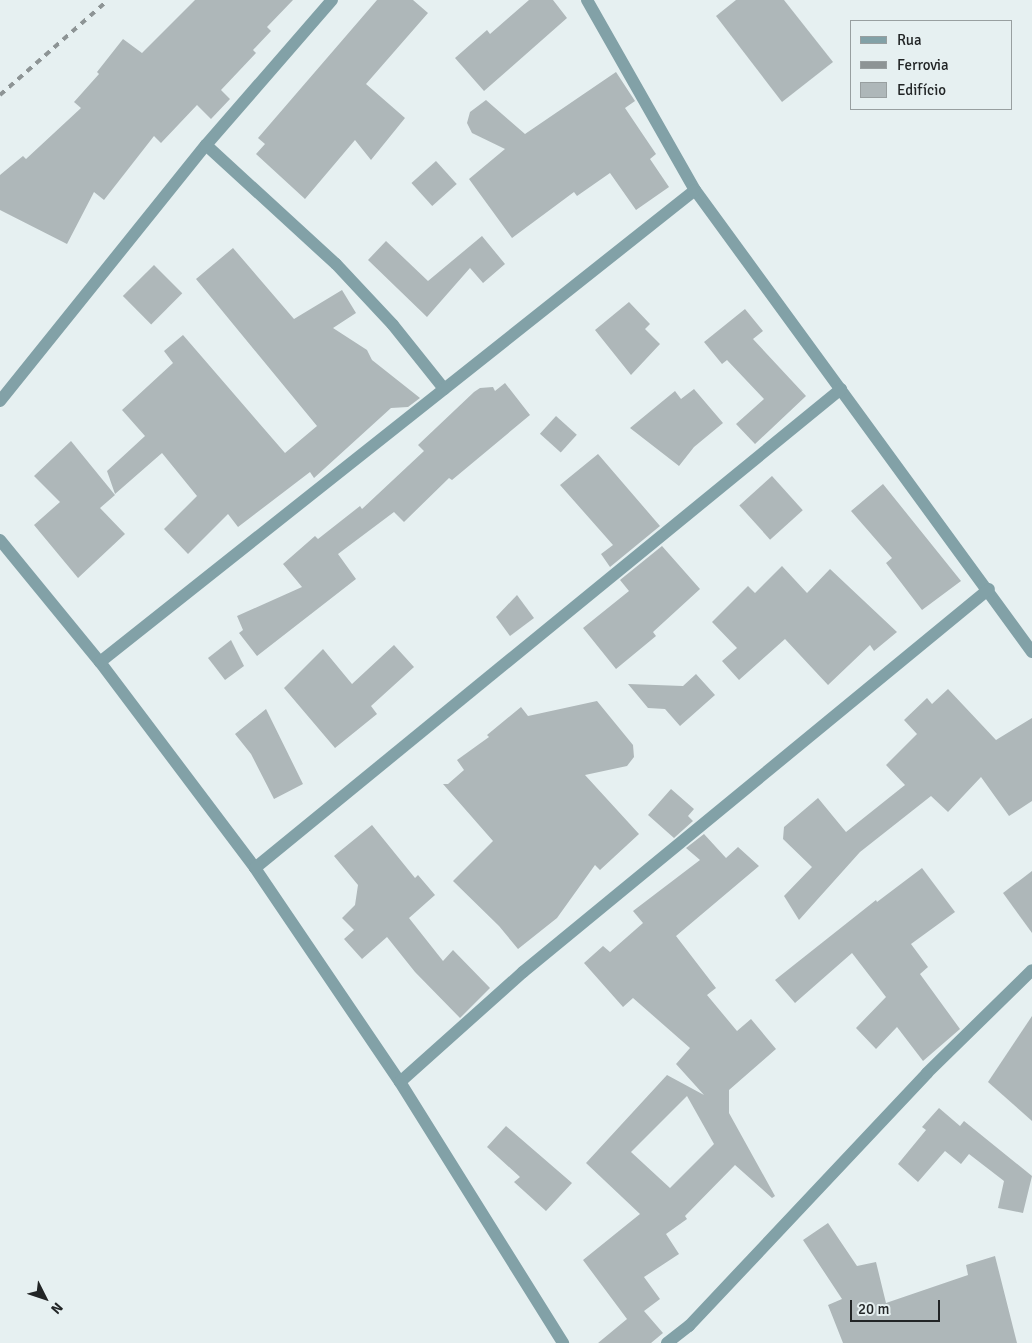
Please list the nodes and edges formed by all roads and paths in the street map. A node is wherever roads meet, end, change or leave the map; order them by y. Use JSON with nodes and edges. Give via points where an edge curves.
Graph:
{"nodes":[{"id":1,"x":332,"y":0,"type":"edge"},
{"id":2,"x":587,"y":0,"type":"edge"},
{"id":3,"x":206,"y":145,"type":"junction"},
{"id":4,"x":696,"y":190,"type":"junction"},
{"id":5,"x":444,"y":389,"type":"junction"},
{"id":6,"x":841,"y":389,"type":"junction"},
{"id":7,"x":0,"y":400,"type":"edge"},
{"id":8,"x":0,"y":540,"type":"edge"},
{"id":9,"x":989,"y":589,"type":"junction"},
{"id":10,"x":1032,"y":652,"type":"edge"},
{"id":11,"x":100,"y":662,"type":"junction"},
{"id":12,"x":255,"y":868,"type":"junction"},
{"id":13,"x":1032,"y":970,"type":"edge"},
{"id":14,"x":400,"y":1082,"type":"junction"},
{"id":15,"x":563,"y":1343,"type":"edge"},
{"id":16,"x":667,"y":1343,"type":"edge"}],
"edges":[{"from":1,"to":3,"type":"street"},
{"from":2,"to":4,"type":"street"},
{"from":3,"to":5,"type":"street","via":[[336,264],[393,325]]},
{"from":3,"to":7,"type":"street"},
{"from":4,"to":5,"type":"street"},
{"from":4,"to":6,"type":"street"},
{"from":5,"to":11,"type":"street"},
{"from":6,"to":9,"type":"street"},
{"from":6,"to":12,"type":"street"},
{"from":8,"to":11,"type":"street"},
{"from":9,"to":10,"type":"street"},
{"from":9,"to":14,"type":"street","via":[[523,972]]},
{"from":11,"to":12,"type":"street"},
{"from":12,"to":14,"type":"street"},
{"from":13,"to":16,"type":"street","via":[[927,1073],[689,1326]]},
{"from":14,"to":15,"type":"street"}]}
